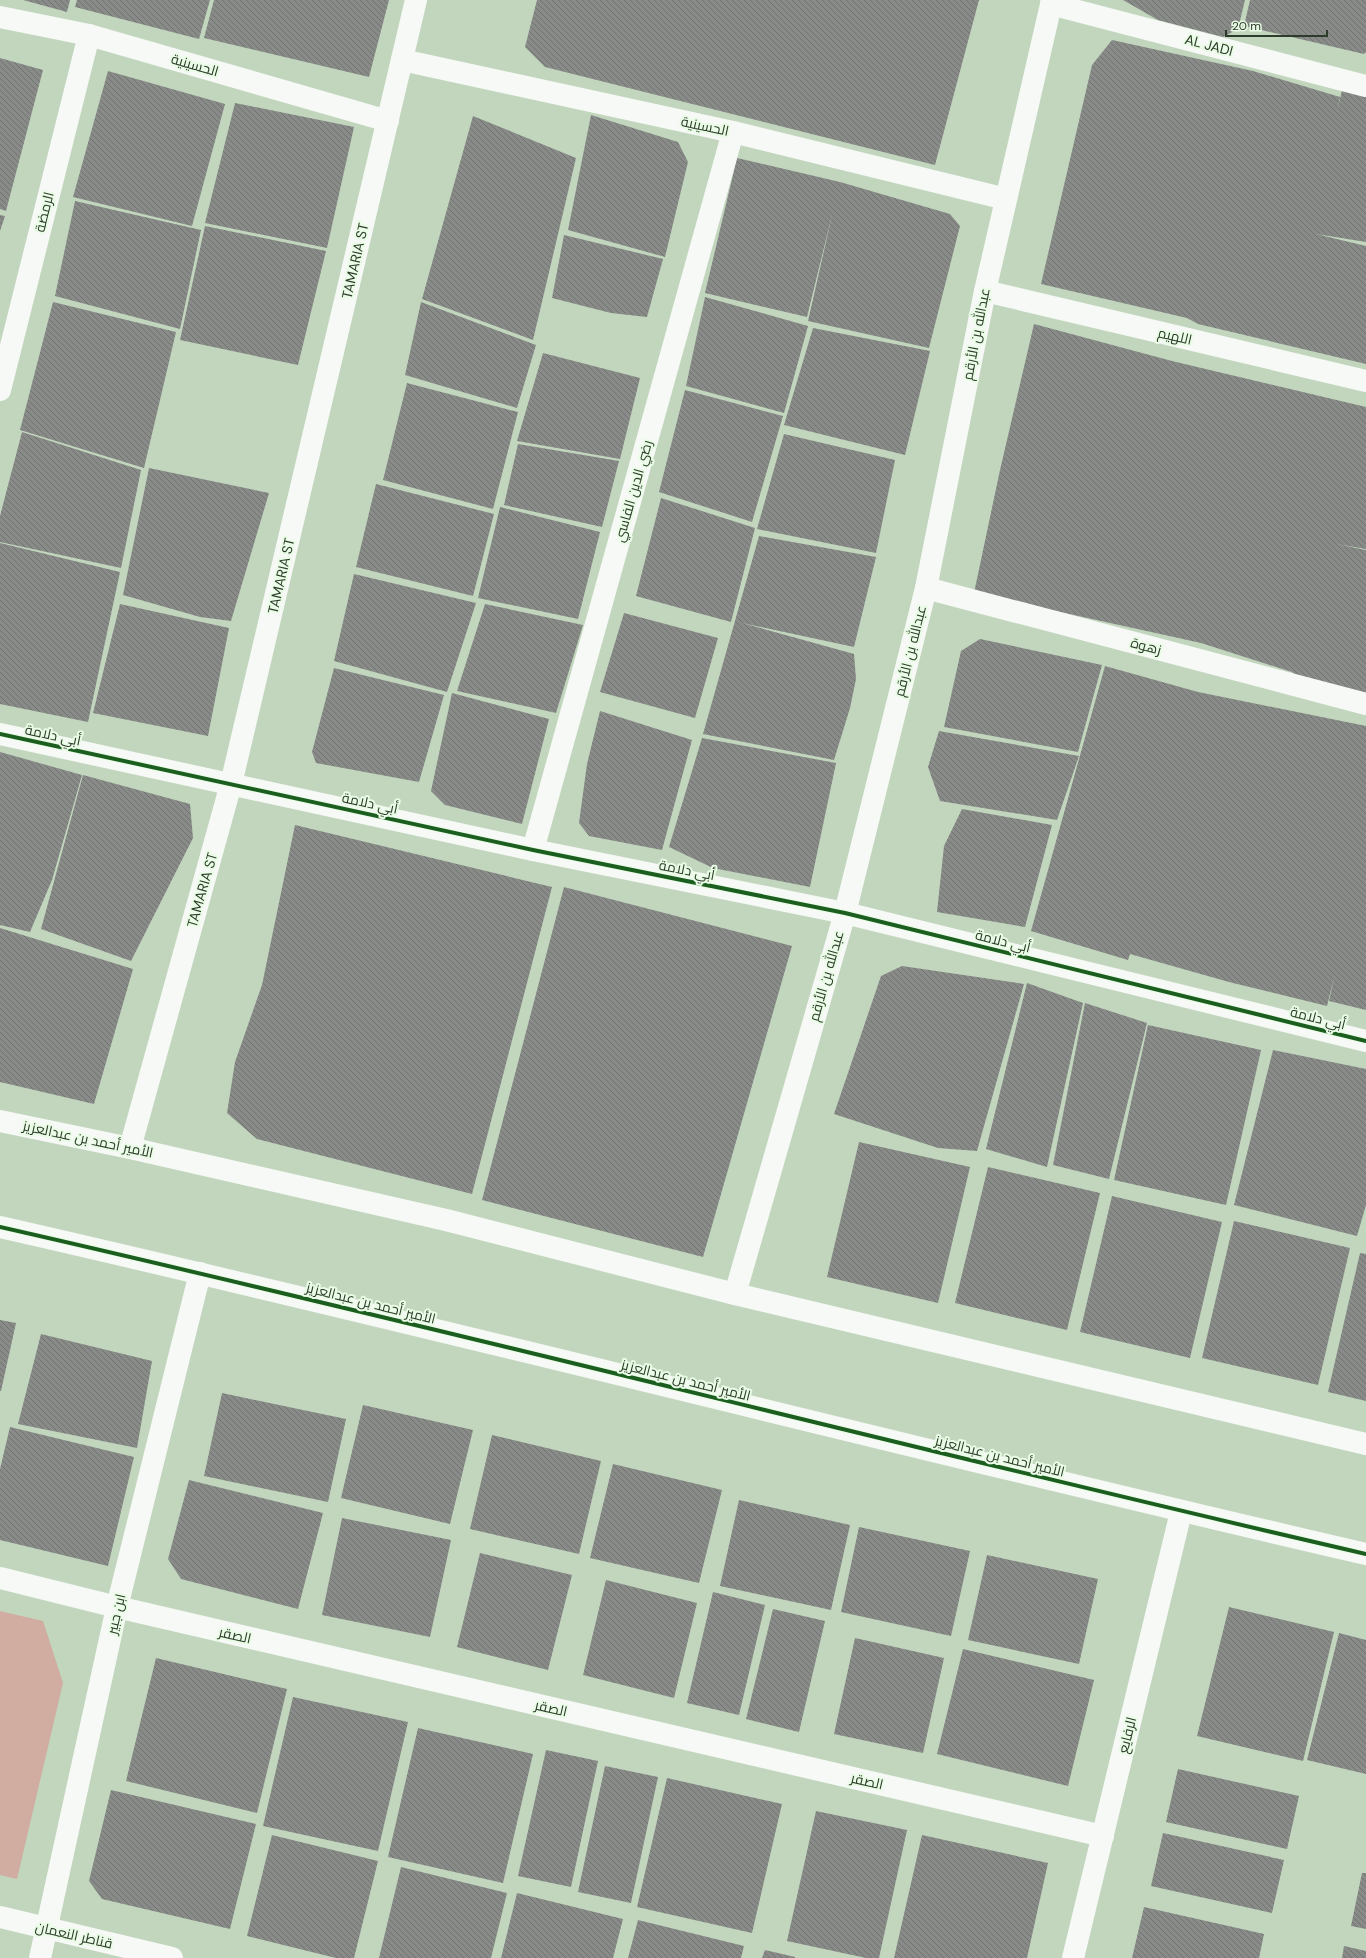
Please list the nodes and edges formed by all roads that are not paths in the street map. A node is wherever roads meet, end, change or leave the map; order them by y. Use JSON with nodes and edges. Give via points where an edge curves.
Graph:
{"nodes":[{"id":1,"x":416,"y":0,"type":"edge"},
{"id":2,"x":1052,"y":2,"type":"edge"},
{"id":3,"x":0,"y":17,"type":"edge"},
{"id":4,"x":89,"y":35,"type":"junction"},
{"id":5,"x":402,"y":60,"type":"junction"},
{"id":6,"x":1366,"y":86,"type":"edge"},
{"id":7,"x":388,"y":121,"type":"junction"},
{"id":8,"x":733,"y":132,"type":"junction"},
{"id":9,"x":1006,"y":199,"type":"junction"},
{"id":10,"x":985,"y":291,"type":"junction"},
{"id":11,"x":1366,"y":381,"type":"edge"},
{"id":12,"x":0,"y":390,"type":"edge"},
{"id":13,"x":926,"y":588,"type":"junction"},
{"id":14,"x":1366,"y":704,"type":"edge"},
{"id":15,"x":0,"y":734,"type":"edge"},
{"id":16,"x":231,"y":784,"type":"junction"},
{"id":17,"x":533,"y":850,"type":"junction"},
{"id":18,"x":845,"y":913,"type":"junction"},
{"id":19,"x":1366,"y":1041,"type":"edge"},
{"id":20,"x":0,"y":1120,"type":"edge"},
{"id":21,"x":130,"y":1148,"type":"junction"},
{"id":22,"x":0,"y":1227,"type":"edge"},
{"id":23,"x":200,"y":1273,"type":"junction"},
{"id":24,"x":735,"y":1294,"type":"junction"},
{"id":25,"x":1366,"y":1444,"type":"edge"},
{"id":26,"x":1181,"y":1512,"type":"junction"},
{"id":27,"x":1366,"y":1554,"type":"edge"},
{"id":28,"x":0,"y":1578,"type":"edge"},
{"id":29,"x":117,"y":1607,"type":"junction"},
{"id":30,"x":1102,"y":1836,"type":"junction"},
{"id":31,"x":0,"y":1917,"type":"edge"},
{"id":32,"x":46,"y":1929,"type":"junction"},
{"id":33,"x":40,"y":1958,"type":"edge"},
{"id":34,"x":172,"y":1958,"type":"edge"},
{"id":35,"x":1073,"y":1958,"type":"edge"}],
"edges":[{"from":1,"to":5,"type":"street","name":"TAMARIA ST"},
{"from":2,"to":6,"type":"street","name":"AL JADI"},
{"from":2,"to":9,"type":"street","name":"عبدالله بن الأرقم"},
{"from":3,"to":4,"type":"street","name":"الحسينية"},
{"from":4,"to":7,"type":"street","name":"الحسينية"},
{"from":4,"to":12,"type":"street","name":"الرمضة"},
{"from":5,"to":7,"type":"street","name":"TAMARIA ST"},
{"from":5,"to":8,"type":"street","name":"الحسينية"},
{"from":7,"to":16,"type":"street","name":"TAMARIA ST"},
{"from":8,"to":9,"type":"street","name":"الحسينية"},
{"from":8,"to":17,"type":"street","name":"رضي الدين الفاسي"},
{"from":9,"to":10,"type":"street","name":"عبدالله بن الأرقم"},
{"from":10,"to":11,"type":"street","name":"اللهيم"},
{"from":10,"to":13,"type":"street","name":"عبدالله بن الأرقم"},
{"from":13,"to":14,"type":"street","name":"زهوة"},
{"from":13,"to":18,"type":"street","name":"عبدالله بن الأرقم"},
{"from":15,"to":16,"type":"street","name":"أبي دلامة"},
{"from":16,"to":17,"type":"street","name":"أبي دلامة"},
{"from":16,"to":21,"type":"street","name":"TAMARIA ST"},
{"from":17,"to":18,"type":"street","name":"أبي دلامة"},
{"from":18,"to":19,"type":"street","name":"أبي دلامة"},
{"from":18,"to":24,"type":"street","name":"عبدالله بن الأرقم"},
{"from":20,"to":21,"type":"street","name":"الأمير أحمد بن عبدالعزيز"},
{"from":21,"to":24,"type":"street","name":"الأمير أحمد بن عبدالعزيز","via":[[446,1220]]},
{"from":22,"to":23,"type":"street","name":"الأمير أحمد بن عبدالعزيز"},
{"from":23,"to":26,"type":"street","name":"الأمير أحمد بن عبدالعزيز"},
{"from":23,"to":29,"type":"street","name":"ابن جبير"},
{"from":24,"to":25,"type":"street","name":"الأمير أحمد بن عبدالعزيز"},
{"from":26,"to":27,"type":"street","name":"الأمير أحمد بن عبدالعزيز"},
{"from":26,"to":30,"type":"street","name":"الرفايع"},
{"from":28,"to":29,"type":"street","name":"الصقر"},
{"from":29,"to":30,"type":"street","name":"الصقر"},
{"from":29,"to":32,"type":"street","name":"ابن جبير"},
{"from":30,"to":35,"type":"street","name":"الرفايع"},
{"from":31,"to":32,"type":"street","name":"قناطر النعمان"},
{"from":32,"to":33,"type":"street","name":"ابن جبير"},
{"from":32,"to":34,"type":"street","name":"قناطر النعمان"}]}
